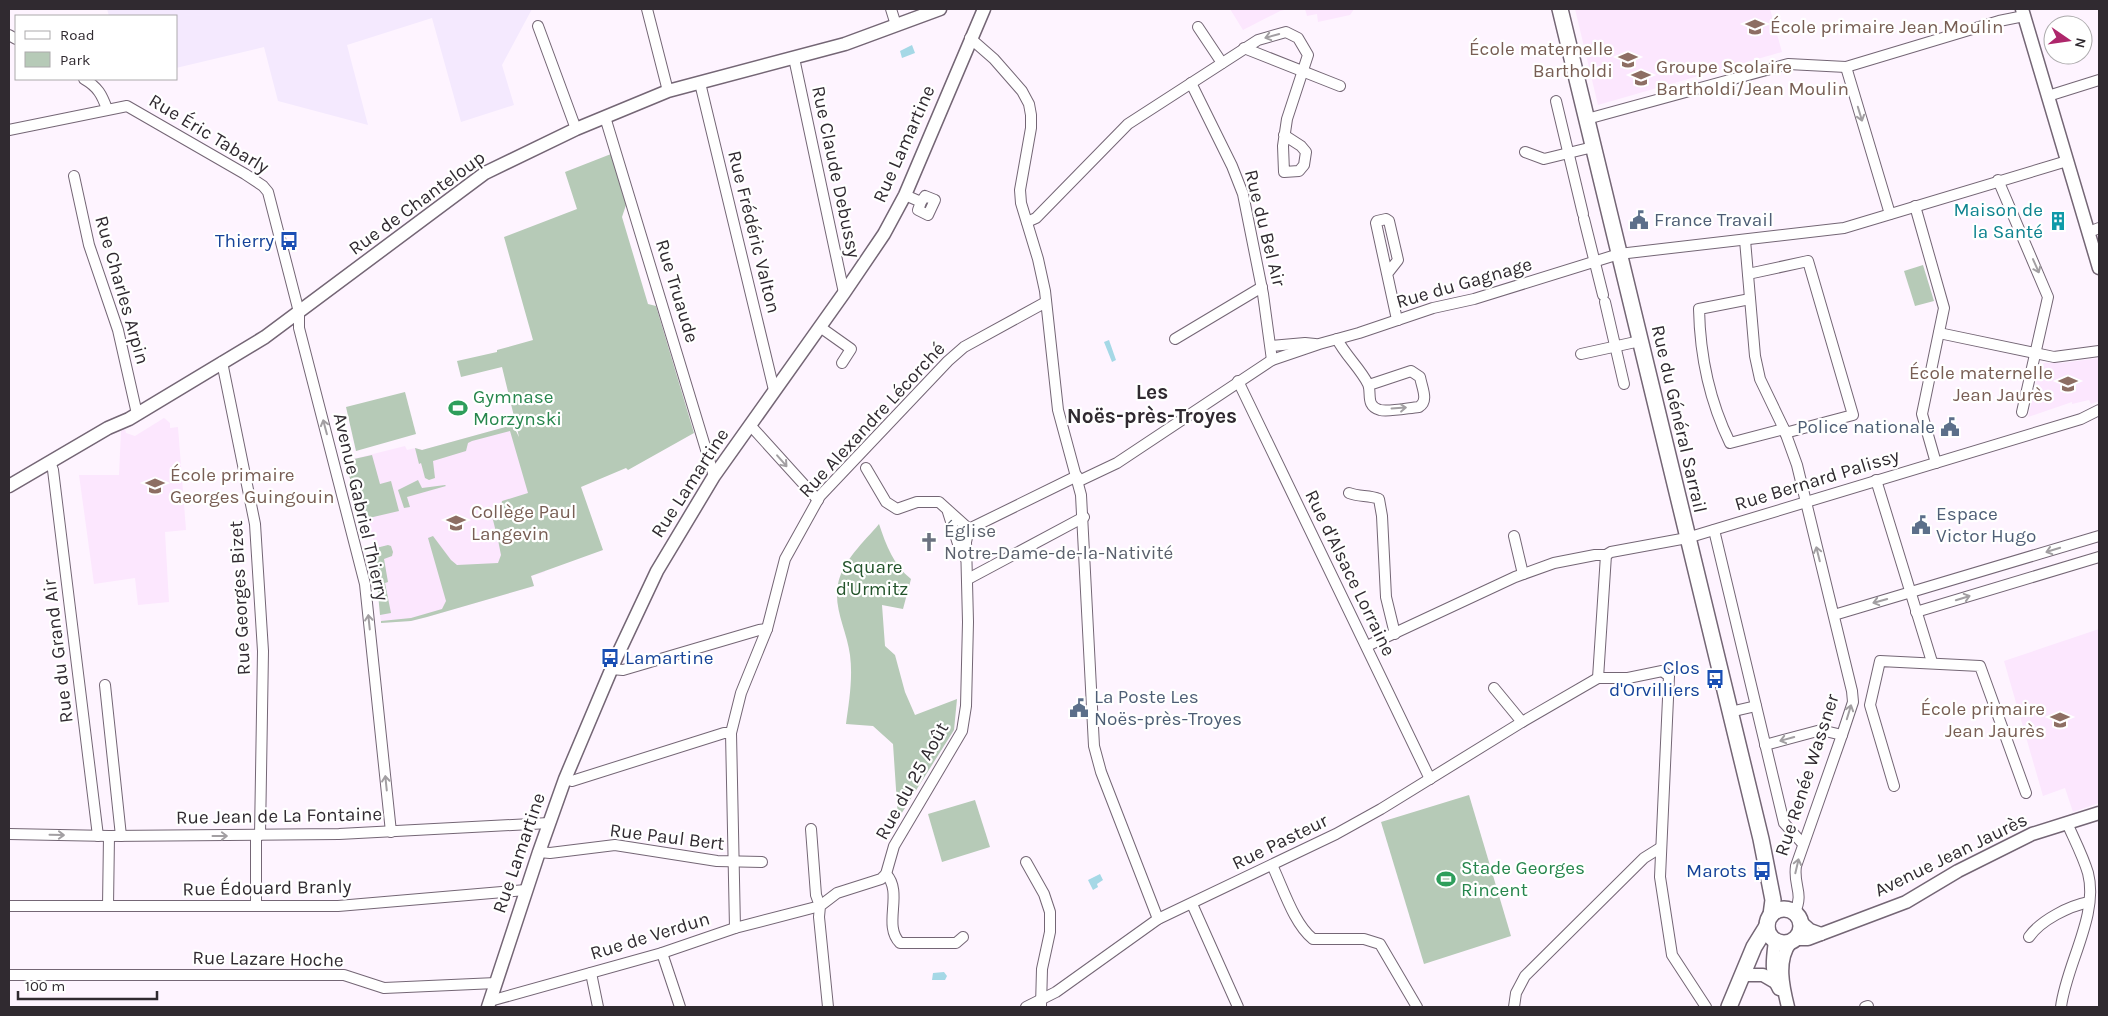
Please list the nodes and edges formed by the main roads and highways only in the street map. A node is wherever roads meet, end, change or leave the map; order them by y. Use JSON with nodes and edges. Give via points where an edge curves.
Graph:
{"nodes":[{"id":1,"x":1560,"y":9,"type":"edge"},
{"id":2,"x":1761,"y":839,"type":"junction"},
{"id":3,"x":1794,"y":914,"type":"junction"},
{"id":4,"x":1769,"y":920,"type":"junction"},
{"id":5,"x":1784,"y":941,"type":"junction"},
{"id":6,"x":1744,"y":978,"type":"junction"},
{"id":7,"x":1729,"y":1007,"type":"edge"}],
"edges":[{"from":1,"to":2,"type":"main road","name":"Rue du Général Sarrail"},
{"from":2,"to":3,"type":"main road","name":"Rue du Général Sarrail","via":[[1777,889]]},
{"from":2,"to":4,"type":"main road","name":"Rue du Général Sarrail","via":[[1773,900]]},
{"from":3,"to":4,"type":"main road","via":[[1775,911]]},
{"from":3,"to":5,"type":"main road","via":[[1802,928]]},
{"from":4,"to":5,"type":"main road","via":[[1770,936]]},
{"from":4,"to":6,"type":"main road","via":[[1754,947]]},
{"from":5,"to":6,"type":"main road","via":[[1769,941],[1763,946]]},
{"from":6,"to":7,"type":"main road"}]}
